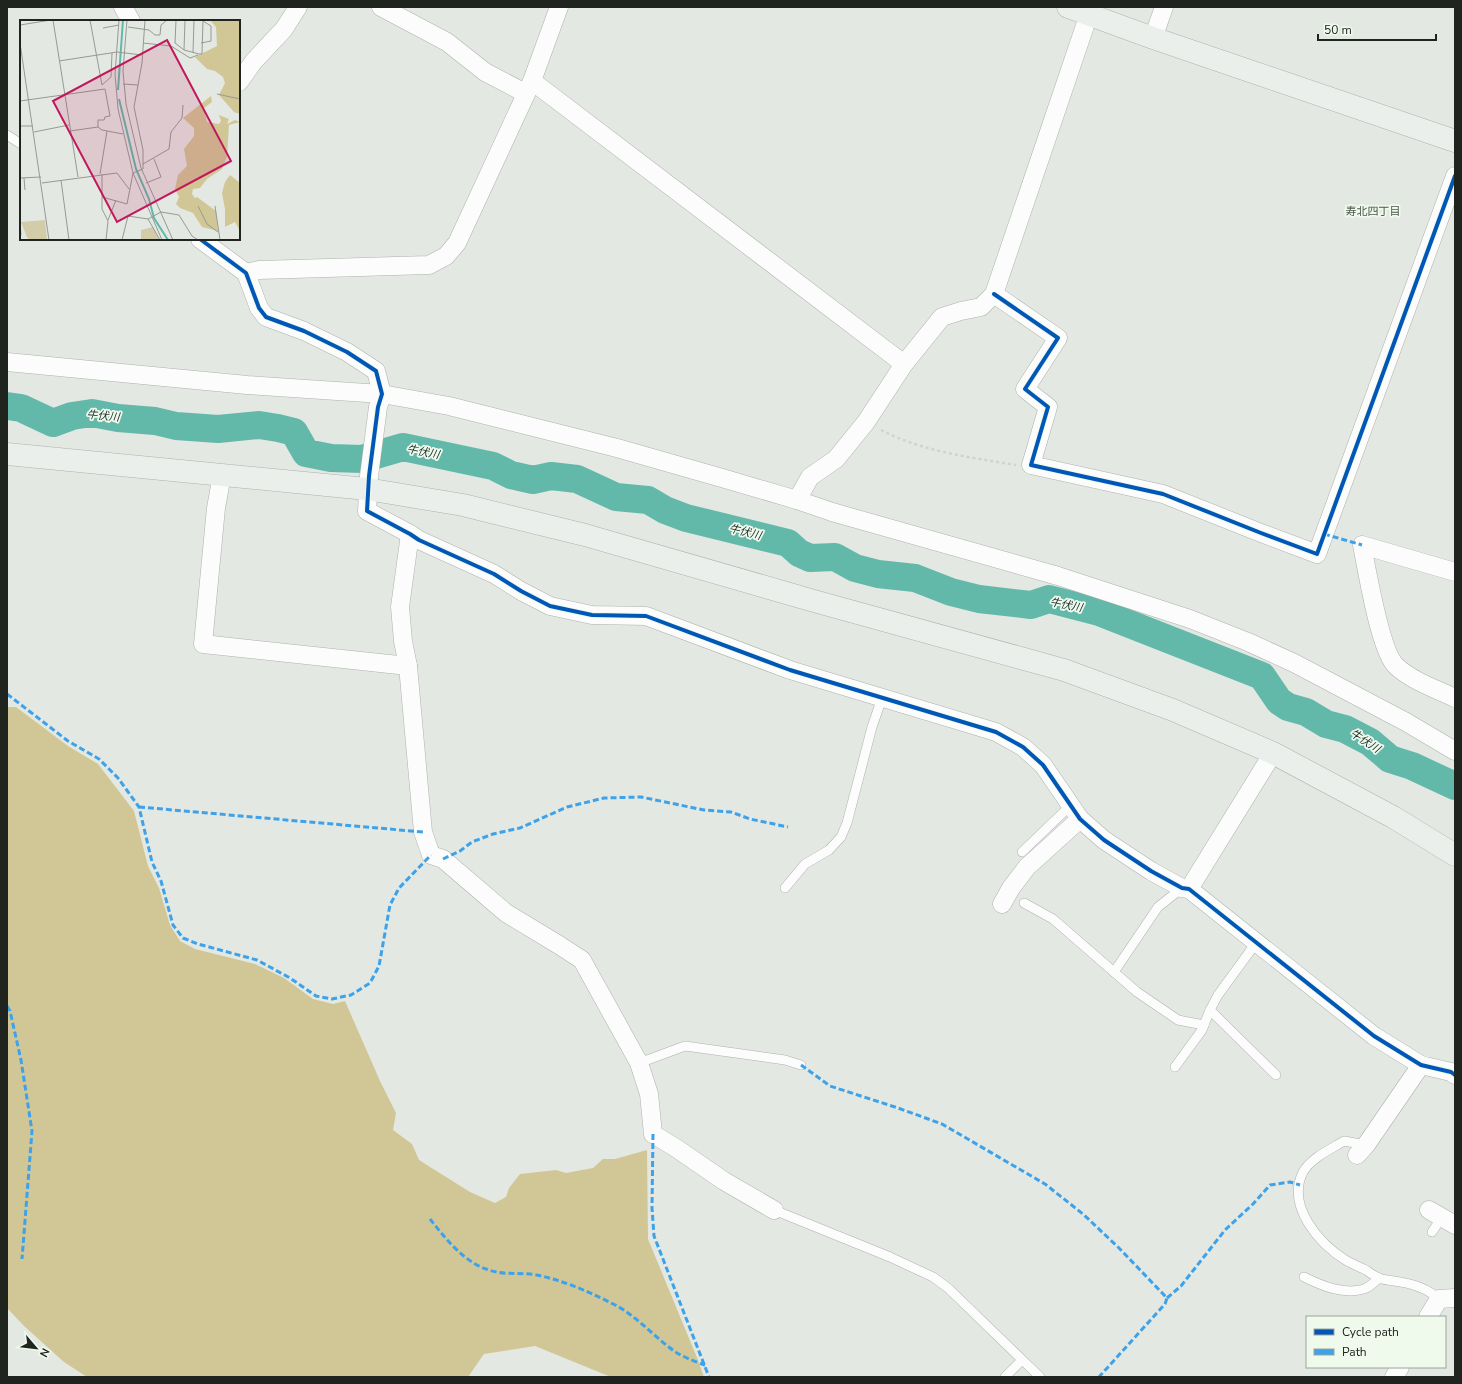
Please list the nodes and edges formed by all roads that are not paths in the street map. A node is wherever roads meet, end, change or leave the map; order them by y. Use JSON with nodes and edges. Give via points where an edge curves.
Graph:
{"nodes":[{"id":1,"x":123,"y":7,"type":"edge"},
{"id":2,"x":298,"y":7,"type":"edge"},
{"id":3,"x":381,"y":7,"type":"edge"},
{"id":4,"x":559,"y":7,"type":"edge"},
{"id":5,"x":1068,"y":7,"type":"edge"},
{"id":6,"x":1164,"y":7,"type":"edge"},
{"id":7,"x":1089,"y":14,"type":"junction"},
{"id":8,"x":130,"y":20,"type":"edge"},
{"id":9,"x":1153,"y":38,"type":"junction"},
{"id":10,"x":240,"y":81,"type":"edge"},
{"id":11,"x":528,"y":87,"type":"junction"},
{"id":12,"x":7,"y":135,"type":"edge"},
{"id":13,"x":1455,"y":141,"type":"edge"},
{"id":14,"x":20,"y":143,"type":"edge"},
{"id":15,"x":1455,"y":176,"type":"edge"},
{"id":16,"x":201,"y":240,"type":"edge"},
{"id":17,"x":246,"y":273,"type":"junction"},
{"id":18,"x":994,"y":294,"type":"junction"},
{"id":19,"x":7,"y":362,"type":"edge"},
{"id":20,"x":904,"y":364,"type":"junction"},
{"id":21,"x":380,"y":401,"type":"junction"},
{"id":22,"x":7,"y":454,"type":"edge"},
{"id":23,"x":222,"y":475,"type":"junction"},
{"id":24,"x":368,"y":482,"type":"junction"},
{"id":25,"x":797,"y":500,"type":"junction"},
{"id":26,"x":410,"y":534,"type":"junction"},
{"id":27,"x":1455,"y":572,"type":"edge"},
{"id":28,"x":408,"y":666,"type":"junction"},
{"id":29,"x":882,"y":698,"type":"junction"},
{"id":30,"x":1455,"y":698,"type":"edge"},
{"id":31,"x":1455,"y":751,"type":"edge"},
{"id":32,"x":1273,"y":752,"type":"junction"},
{"id":33,"x":1075,"y":812,"type":"junction"},
{"id":34,"x":1022,"y":852,"type":"dead end"},
{"id":35,"x":1455,"y":855,"type":"edge"},
{"id":36,"x":785,"y":888,"type":"dead end"},
{"id":37,"x":1186,"y":889,"type":"junction"},
{"id":38,"x":1024,"y":903,"type":"dead end"},
{"id":39,"x":1002,"y":904,"type":"dead end"},
{"id":40,"x":1256,"y":943,"type":"junction"},
{"id":41,"x":1114,"y":972,"type":"junction"},
{"id":42,"x":1210,"y":1010,"type":"junction"},
{"id":43,"x":1204,"y":1025,"type":"junction"},
{"id":44,"x":639,"y":1063,"type":"junction"},
{"id":45,"x":801,"y":1065,"type":"dead end"},
{"id":46,"x":1421,"y":1065,"type":"junction"},
{"id":47,"x":1175,"y":1067,"type":"dead end"},
{"id":48,"x":1454,"y":1071,"type":"edge"},
{"id":49,"x":1276,"y":1075,"type":"dead end"},
{"id":50,"x":1362,"y":1150,"type":"joint"},
{"id":51,"x":774,"y":1210,"type":"joint"},
{"id":52,"x":1442,"y":1217,"type":"edge"},
{"id":53,"x":1432,"y":1232,"type":"dead end"},
{"id":54,"x":1304,"y":1277,"type":"dead end"},
{"id":55,"x":1379,"y":1278,"type":"junction"},
{"id":56,"x":1447,"y":1298,"type":"edge"},
{"id":57,"x":1429,"y":1316,"type":"edge"},
{"id":58,"x":1022,"y":1360,"type":"junction"},
{"id":59,"x":1399,"y":1368,"type":"edge"},
{"id":60,"x":1005,"y":1377,"type":"edge"},
{"id":61,"x":1040,"y":1377,"type":"edge"},
{"id":62,"x":1394,"y":1377,"type":"edge"}],
"edges":[{"from":1,"to":8,"type":"street"},
{"from":2,"to":10,"type":"street","via":[[284,28],[254,60]]},
{"from":3,"to":11,"type":"street","via":[[447,42],[485,72]]},
{"from":4,"to":11,"type":"street"},
{"from":5,"to":7,"type":"street"},
{"from":6,"to":9,"type":"street"},
{"from":7,"to":9,"type":"street"},
{"from":7,"to":18,"type":"street"},
{"from":9,"to":13,"type":"street"},
{"from":11,"to":17,"type":"street","via":[[456,243],[446,256],[429,265],[259,270]]},
{"from":11,"to":20,"type":"street"},
{"from":12,"to":14,"type":"lane"},
{"from":15,"to":18,"type":"street","via":[[1317,554],[1163,494],[1031,466],[1048,407],[1025,389],[1058,338]]},
{"from":16,"to":17,"type":"street"},
{"from":17,"to":21,"type":"street","via":[[259,308],[266,317],[304,331],[347,352],[376,371]]},
{"from":18,"to":20,"type":"street","via":[[981,307],[942,317]]},
{"from":19,"to":21,"type":"street","via":[[247,385]]},
{"from":20,"to":25,"type":"street","via":[[866,422],[836,460],[810,477]]},
{"from":21,"to":24,"type":"street"},
{"from":21,"to":25,"type":"street","via":[[449,406],[617,448]]},
{"from":22,"to":23,"type":"street"},
{"from":23,"to":24,"type":"street"},
{"from":23,"to":28,"type":"street","via":[[216,508],[203,644]]},
{"from":24,"to":26,"type":"street","via":[[367,511]]},
{"from":24,"to":32,"type":"street","via":[[585,536],[1064,670],[1173,710]]},
{"from":25,"to":31,"type":"street","via":[[1058,576],[1190,619],[1294,663],[1400,718]]},
{"from":26,"to":28,"type":"street","via":[[400,607],[402,641]]},
{"from":26,"to":29,"type":"street","via":[[494,574],[521,592],[550,606],[592,615],[646,616],[790,670]]},
{"from":27,"to":30,"type":"street","via":[[1362,546],[1388,654],[1395,665],[1408,675]]},
{"from":28,"to":44,"type":"street","via":[[424,832],[431,855],[443,858],[506,913],[582,960]]},
{"from":29,"to":33,"type":"street","via":[[996,732],[1023,747],[1043,765]]},
{"from":29,"to":36,"type":"lane","via":[[841,837],[829,850],[805,864]]},
{"from":32,"to":35,"type":"street","via":[[1393,817]]},
{"from":32,"to":37,"type":"street"},
{"from":33,"to":34,"type":"lane"},
{"from":33,"to":37,"type":"street","via":[[1104,840],[1151,871]]},
{"from":33,"to":39,"type":"street","via":[[1027,867]]},
{"from":37,"to":40,"type":"street"},
{"from":37,"to":41,"type":"lane","via":[[1158,907]]},
{"from":38,"to":41,"type":"lane","via":[[1053,919]]},
{"from":40,"to":42,"type":"lane"},
{"from":40,"to":46,"type":"street","via":[[1374,1036]]},
{"from":41,"to":43,"type":"lane","via":[[1137,992],[1178,1020]]},
{"from":42,"to":43,"type":"lane"},
{"from":42,"to":49,"type":"lane"},
{"from":43,"to":47,"type":"lane"},
{"from":44,"to":45,"type":"lane","via":[[685,1046],[785,1060]]},
{"from":44,"to":51,"type":"street","via":[[649,1094],[653,1134],[724,1182]]},
{"from":46,"to":48,"type":"street"},
{"from":46,"to":50,"type":"street"},
{"from":50,"to":55,"type":"lane","via":[[1344,1141],[1312,1162],[1304,1172],[1299,1199],[1302,1212],[1312,1229],[1329,1247],[1346,1260]]},
{"from":51,"to":58,"type":"lane","via":[[933,1277],[948,1288]]},
{"from":52,"to":53,"type":"lane"},
{"from":54,"to":55,"type":"lane","via":[[1318,1284],[1350,1292],[1366,1289]]},
{"from":55,"to":56,"type":"lane","via":[[1408,1283]]},
{"from":56,"to":57,"type":"street"},
{"from":58,"to":60,"type":"lane"},
{"from":58,"to":61,"type":"lane"},
{"from":59,"to":62,"type":"street"}]}
